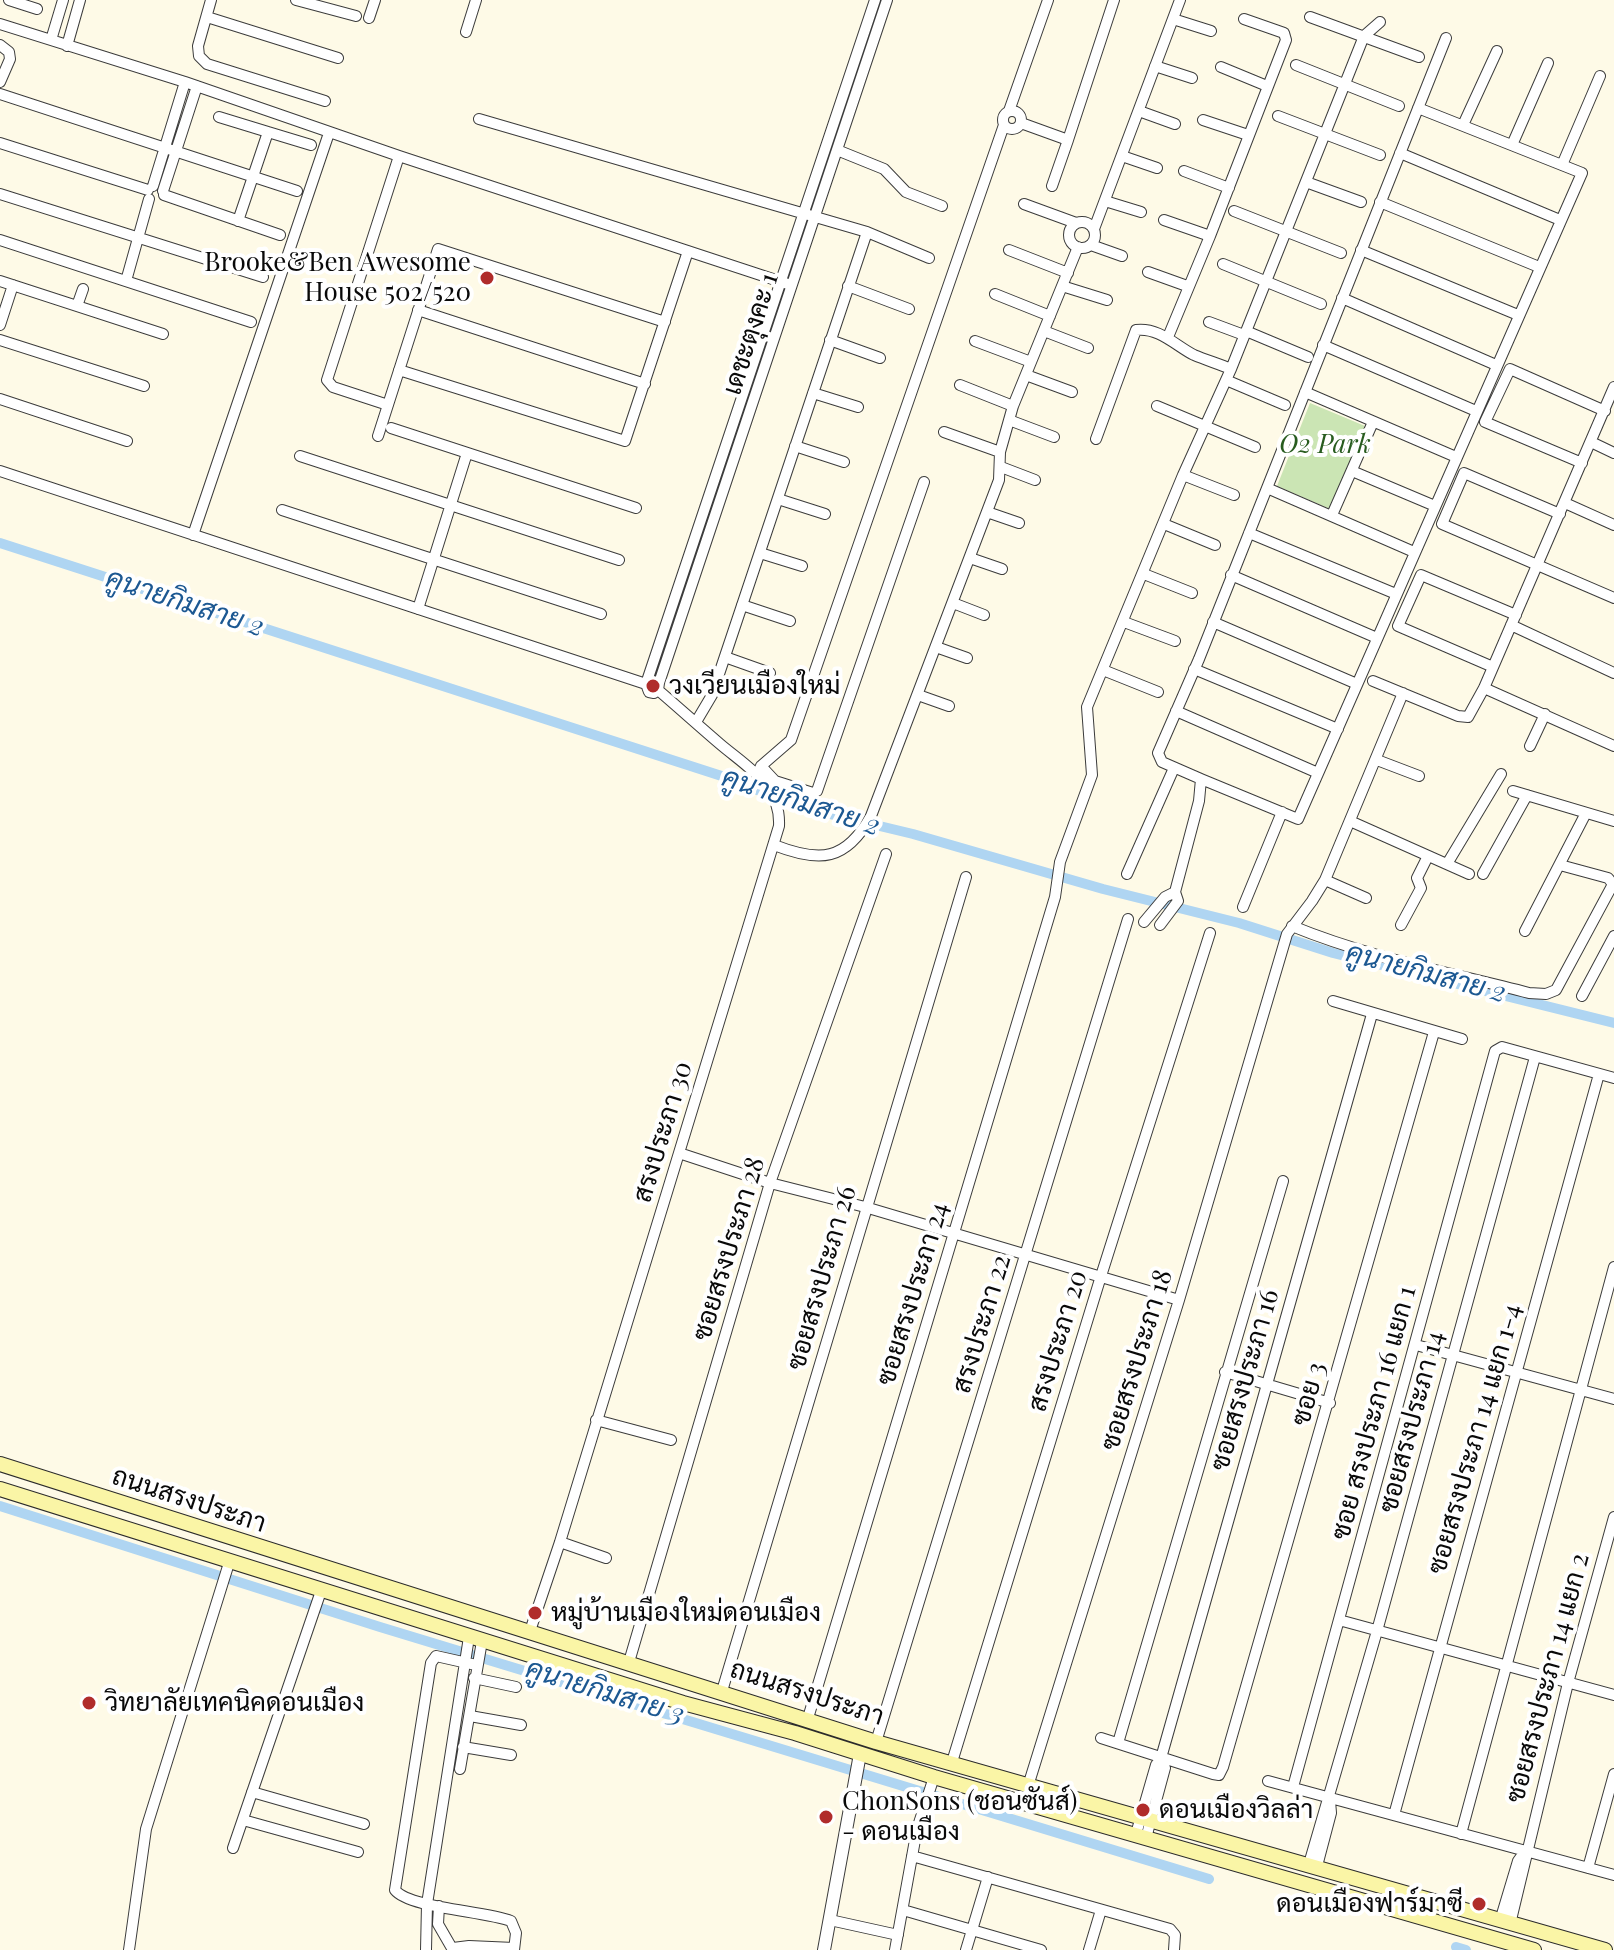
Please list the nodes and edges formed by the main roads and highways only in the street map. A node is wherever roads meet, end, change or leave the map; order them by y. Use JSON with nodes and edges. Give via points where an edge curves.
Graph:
{"nodes":[{"id":1,"x":0,"y":1464,"type":"edge"},
{"id":2,"x":0,"y":1489,"type":"edge"},
{"id":3,"x":1534,"y":1950,"type":"edge"},
{"id":4,"x":1605,"y":1950,"type":"edge"}],
"edges":[{"from":1,"to":4,"type":"main road","name":"ถนนสรงประภา","via":[[876,1742]]},
{"from":2,"to":3,"type":"main road","name":"ถนนสรงประภา","via":[[228,1566],[321,1591],[472,1652],[795,1733],[857,1765],[1141,1836]]}]}
